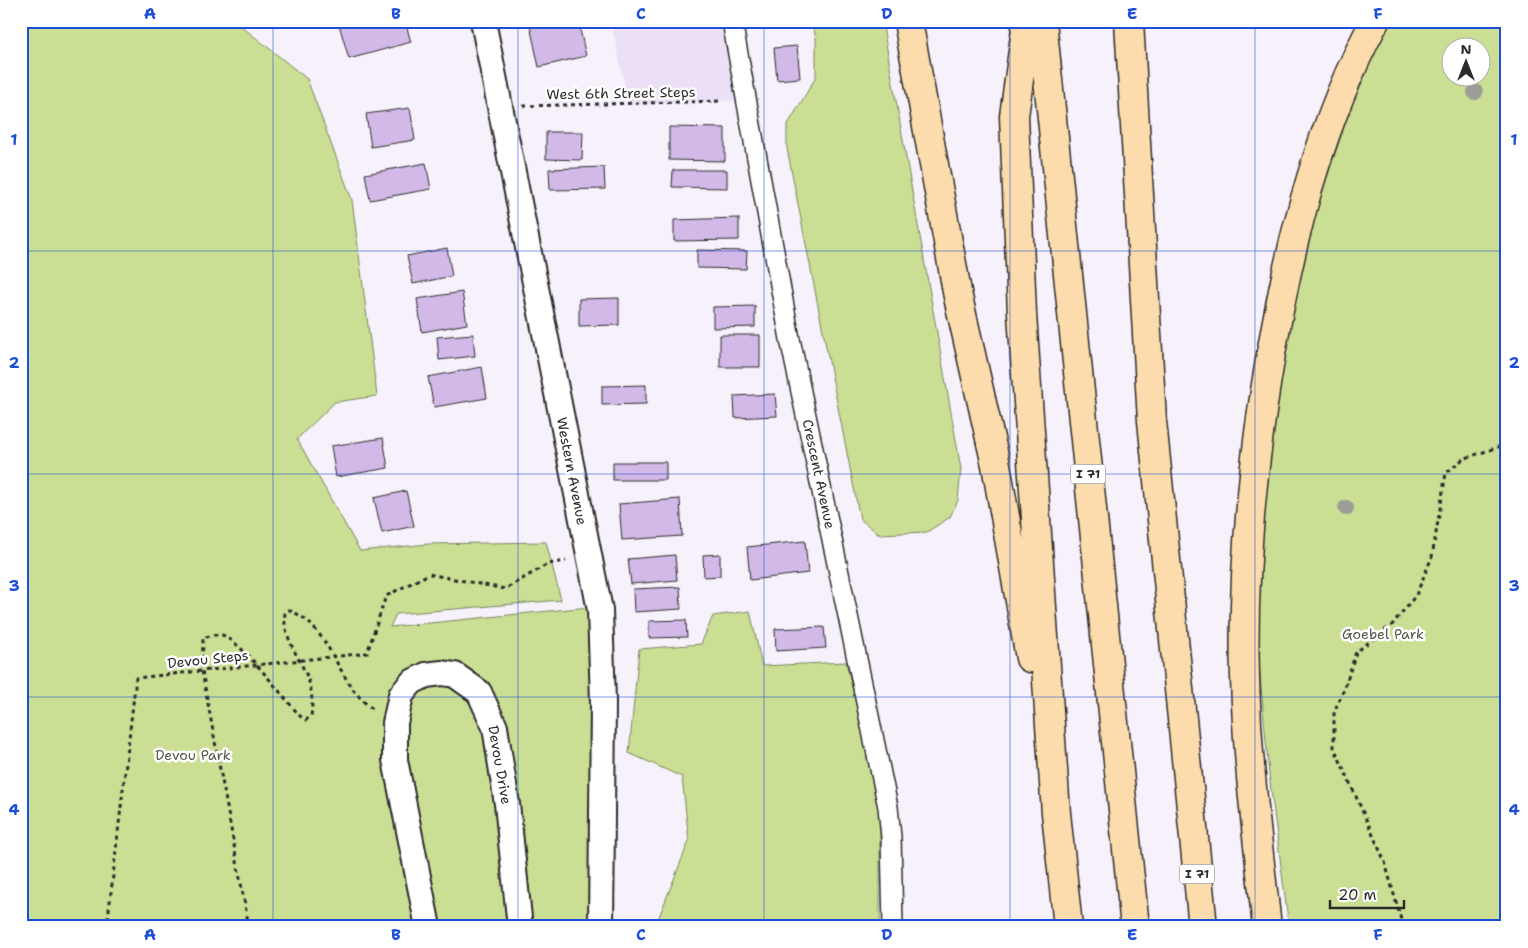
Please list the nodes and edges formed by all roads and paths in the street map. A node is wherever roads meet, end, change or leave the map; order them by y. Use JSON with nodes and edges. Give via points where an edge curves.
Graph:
{"nodes":[{"id":1,"x":483,"y":21,"type":"edge"},
{"id":2,"x":732,"y":21,"type":"edge"},
{"id":3,"x":908,"y":21,"type":"edge"},
{"id":4,"x":1027,"y":21,"type":"edge"},
{"id":5,"x":1042,"y":21,"type":"edge"},
{"id":6,"x":1129,"y":21,"type":"edge"},
{"id":7,"x":1374,"y":21,"type":"edge"},
{"id":8,"x":722,"y":101,"type":"dead end"},
{"id":9,"x":520,"y":106,"type":"dead end"},
{"id":10,"x":1507,"y":444,"type":"edge"},
{"id":11,"x":572,"y":560,"type":"dead end"},
{"id":12,"x":336,"y":657,"type":"junction"},
{"id":13,"x":298,"y":661,"type":"junction"},
{"id":14,"x":255,"y":665,"type":"junction"},
{"id":15,"x":202,"y":671,"type":"junction"},
{"id":16,"x":395,"y":723,"type":"junction"},
{"id":17,"x":1056,"y":813,"type":"junction"},
{"id":18,"x":1192,"y":821,"type":"junction"},
{"id":19,"x":107,"y":927,"type":"edge"},
{"id":20,"x":249,"y":927,"type":"edge"},
{"id":21,"x":428,"y":927,"type":"edge"},
{"id":22,"x":520,"y":927,"type":"edge"},
{"id":23,"x":601,"y":927,"type":"edge"},
{"id":24,"x":893,"y":927,"type":"edge"},
{"id":25,"x":1068,"y":927,"type":"edge"},
{"id":26,"x":1135,"y":927,"type":"edge"},
{"id":27,"x":1203,"y":927,"type":"edge"},
{"id":28,"x":1222,"y":927,"type":"edge"},
{"id":29,"x":1267,"y":927,"type":"edge"},
{"id":30,"x":1403,"y":927,"type":"edge"}],
"edges":[{"from":1,"to":23,"type":"street","name":"Western Avenue","via":[[600,610],[603,702]]},
{"from":2,"to":24,"type":"street","name":"Crescent Avenue","via":[[790,338],[888,808]]},
{"from":3,"to":17,"type":"highway","via":[[958,296],[996,465]]},
{"from":4,"to":17,"type":"highway","via":[[1014,116],[1029,430]]},
{"from":5,"to":26,"type":"highway","number":"I 71"},
{"from":6,"to":18,"type":"highway","number":"I 71","via":[[1152,421]]},
{"from":7,"to":29,"type":"highway","via":[[1333,110],[1305,197],[1284,277],[1258,427],[1248,519],[1245,678],[1251,782]]},
{"from":8,"to":9,"type":"path","name":"West 6th Street Steps"},
{"from":10,"to":30,"type":"path","via":[[1462,459],[1446,473],[1432,557],[1416,595],[1392,625],[1356,652],[1334,712],[1334,747],[1385,862]]},
{"from":11,"to":12,"type":"path","name":"Devou Steps","via":[[548,564],[505,589],[429,574],[386,596],[367,654]]},
{"from":12,"to":13,"type":"path","name":"Devou Steps"},
{"from":12,"to":13,"type":"path","via":[[300,614],[289,610],[285,613],[284,622]]},
{"from":12,"to":16,"type":"path","via":[[341,671],[363,702]]},
{"from":13,"to":14,"type":"path","name":"Devou Steps"},
{"from":13,"to":14,"type":"path","via":[[312,694],[312,716],[306,720]]},
{"from":14,"to":15,"type":"path","name":"Devou Steps"},
{"from":14,"to":15,"type":"path","via":[[223,636],[212,635],[203,638]]},
{"from":15,"to":19,"type":"path","name":"Devou Steps","via":[[136,678]]},
{"from":15,"to":20,"type":"path"},
{"from":16,"to":21,"type":"street","name":"Devou Drive","via":[[395,760]]},
{"from":16,"to":22,"type":"street","name":"Devou Drive","via":[[401,695],[412,682],[426,675],[455,675],[479,692],[495,727]]},
{"from":17,"to":25,"type":"highway"},
{"from":18,"to":27,"type":"highway","number":"I 71"},
{"from":18,"to":28,"type":"highway"}]}
